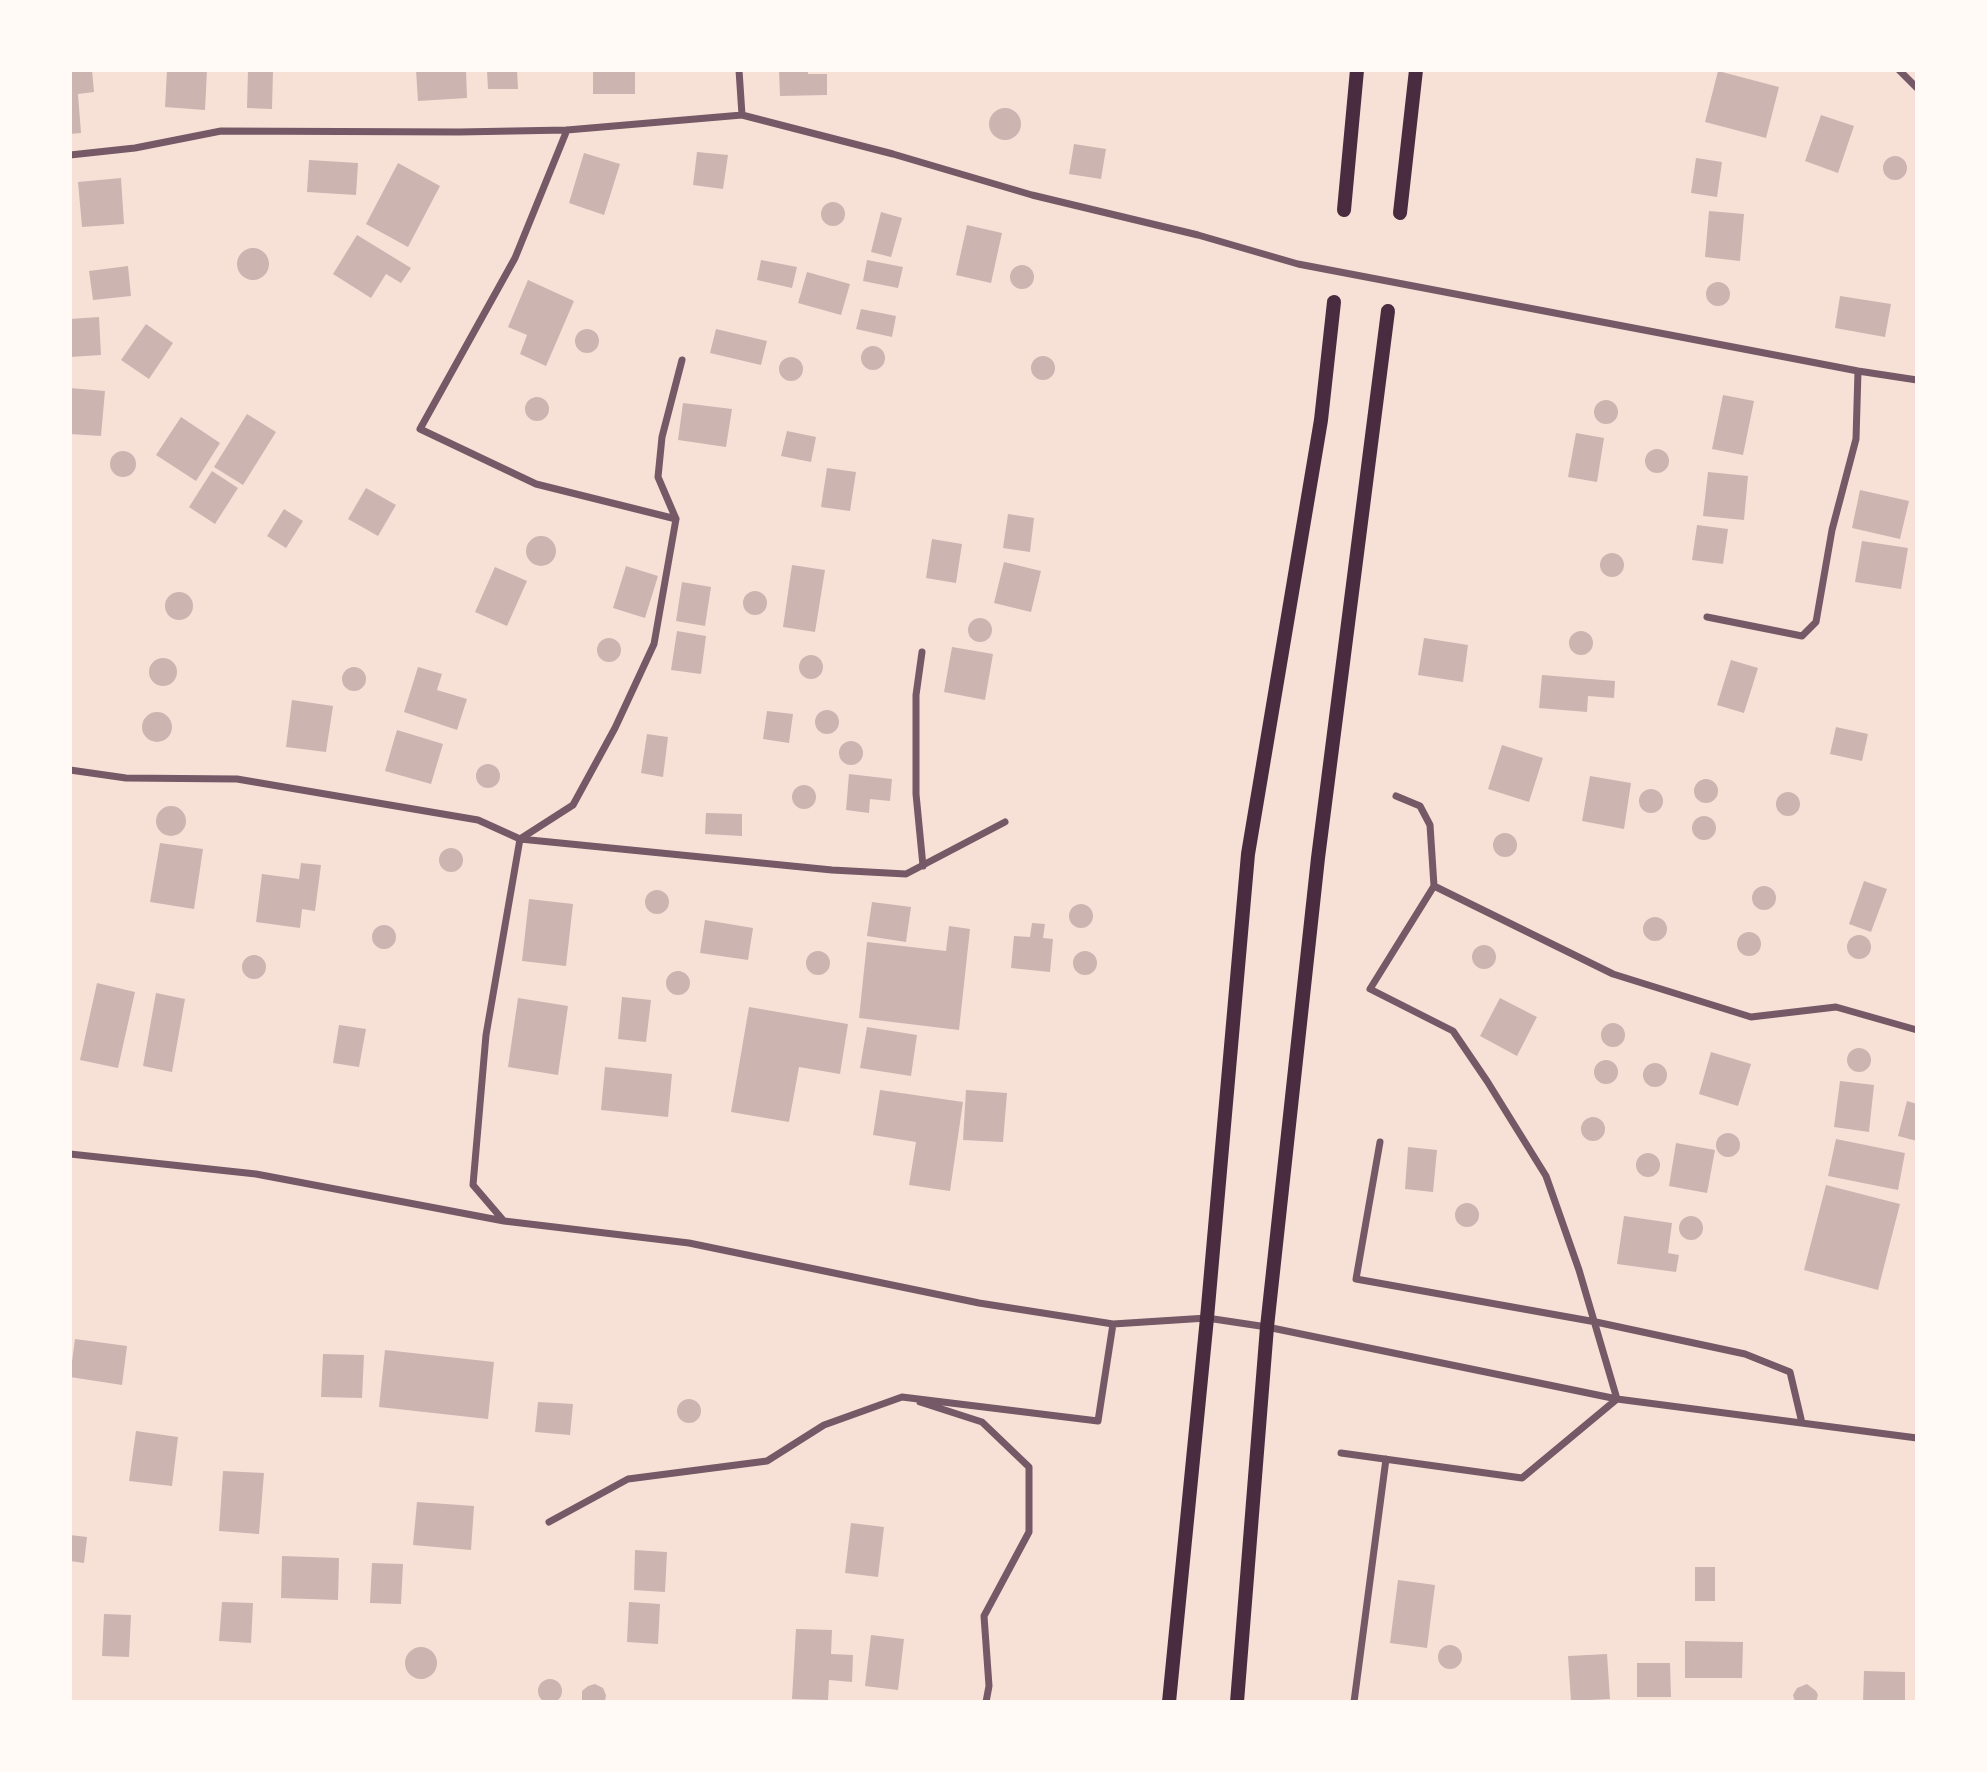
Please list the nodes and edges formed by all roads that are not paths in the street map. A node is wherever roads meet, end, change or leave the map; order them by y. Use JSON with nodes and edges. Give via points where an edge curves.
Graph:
{"nodes":[{"id":1,"x":738,"y":70,"type":"edge"},
{"id":2,"x":1357,"y":70,"type":"edge"},
{"id":3,"x":1416,"y":70,"type":"edge"},
{"id":4,"x":1899,"y":70,"type":"edge"},
{"id":5,"x":1917,"y":88,"type":"edge"},
{"id":6,"x":742,"y":116,"type":"junction"},
{"id":7,"x":567,"y":130,"type":"junction"},
{"id":8,"x":70,"y":155,"type":"edge"},
{"id":9,"x":1343,"y":210,"type":"dead end"},
{"id":10,"x":1400,"y":213,"type":"dead end"},
{"id":11,"x":1334,"y":302,"type":"dead end"},
{"id":12,"x":1388,"y":311,"type":"dead end"},
{"id":13,"x":682,"y":360,"type":"dead end"},
{"id":14,"x":1858,"y":371,"type":"junction"},
{"id":15,"x":1917,"y":380,"type":"edge"},
{"id":16,"x":676,"y":519,"type":"junction"},
{"id":17,"x":1707,"y":617,"type":"dead end"},
{"id":18,"x":922,"y":652,"type":"dead end"},
{"id":19,"x":70,"y":770,"type":"edge"},
{"id":20,"x":1396,"y":796,"type":"dead end"},
{"id":21,"x":1005,"y":822,"type":"dead end"},
{"id":22,"x":520,"y":839,"type":"junction"},
{"id":23,"x":923,"y":866,"type":"junction"},
{"id":24,"x":1434,"y":886,"type":"junction"},
{"id":25,"x":1917,"y":1030,"type":"edge"},
{"id":26,"x":1380,"y":1142,"type":"dead end"},
{"id":27,"x":70,"y":1154,"type":"edge"},
{"id":28,"x":504,"y":1221,"type":"junction"},
{"id":29,"x":1207,"y":1318,"type":"junction"},
{"id":30,"x":1596,"y":1322,"type":"junction"},
{"id":31,"x":1113,"y":1324,"type":"junction"},
{"id":32,"x":1267,"y":1327,"type":"junction"},
{"id":33,"x":902,"y":1397,"type":"junction"},
{"id":34,"x":1618,"y":1399,"type":"junction"},
{"id":35,"x":1802,"y":1423,"type":"junction"},
{"id":36,"x":1917,"y":1438,"type":"edge"},
{"id":37,"x":1340,"y":1453,"type":"dead end"},
{"id":38,"x":1386,"y":1459,"type":"junction"},
{"id":39,"x":549,"y":1522,"type":"dead end"},
{"id":40,"x":986,"y":1702,"type":"edge"},
{"id":41,"x":1169,"y":1702,"type":"edge"},
{"id":42,"x":1237,"y":1702,"type":"edge"},
{"id":43,"x":1354,"y":1702,"type":"edge"}],
"edges":[{"from":1,"to":6,"type":"street"},
{"from":2,"to":9,"type":"main road"},
{"from":3,"to":10,"type":"main road"},
{"from":4,"to":5,"type":"street"},
{"from":6,"to":7,"type":"street"},
{"from":6,"to":14,"type":"street","via":[[1298,264]]},
{"from":7,"to":8,"type":"street","via":[[221,131]]},
{"from":7,"to":16,"type":"street","via":[[516,258],[420,429],[536,484]]},
{"from":11,"to":29,"type":"main road","via":[[1321,420],[1248,854]]},
{"from":12,"to":32,"type":"main road","via":[[1318,858]]},
{"from":13,"to":16,"type":"street","via":[[662,437],[658,477]]},
{"from":14,"to":15,"type":"street"},
{"from":14,"to":17,"type":"street","via":[[1856,439],[1832,530],[1816,621],[1802,636]]},
{"from":16,"to":22,"type":"street","via":[[654,644],[615,728],[573,805]]},
{"from":18,"to":23,"type":"street","via":[[916,695],[916,794]]},
{"from":19,"to":22,"type":"street","via":[[126,778],[237,779],[478,820]]},
{"from":20,"to":24,"type":"street","via":[[1420,806],[1430,825]]},
{"from":21,"to":23,"type":"street"},
{"from":22,"to":23,"type":"street","via":[[844,870],[906,874]]},
{"from":22,"to":28,"type":"street","via":[[485,1035],[473,1185]]},
{"from":24,"to":25,"type":"street","via":[[1613,974],[1751,1017],[1836,1007]]},
{"from":24,"to":30,"type":"street","via":[[1370,989],[1453,1031],[1487,1081],[1546,1176]]},
{"from":26,"to":30,"type":"street","via":[[1356,1279]]},
{"from":27,"to":28,"type":"street","via":[[256,1174]]},
{"from":28,"to":31,"type":"street","via":[[690,1243],[979,1303]]},
{"from":29,"to":31,"type":"street"},
{"from":29,"to":32,"type":"street"},
{"from":29,"to":41,"type":"main road"},
{"from":30,"to":34,"type":"street"},
{"from":30,"to":35,"type":"street","via":[[1745,1354],[1790,1373]]},
{"from":31,"to":33,"type":"street","via":[[1098,1421]]},
{"from":32,"to":34,"type":"street"},
{"from":32,"to":42,"type":"main road"},
{"from":33,"to":39,"type":"street","via":[[824,1425],[767,1461],[628,1479]]},
{"from":33,"to":40,"type":"street","via":[[982,1422],[1029,1467],[1029,1532],[984,1616]]},
{"from":34,"to":35,"type":"street"},
{"from":34,"to":38,"type":"street","via":[[1522,1478]]},
{"from":35,"to":36,"type":"street"},
{"from":37,"to":38,"type":"street"},
{"from":38,"to":43,"type":"street"}]}
